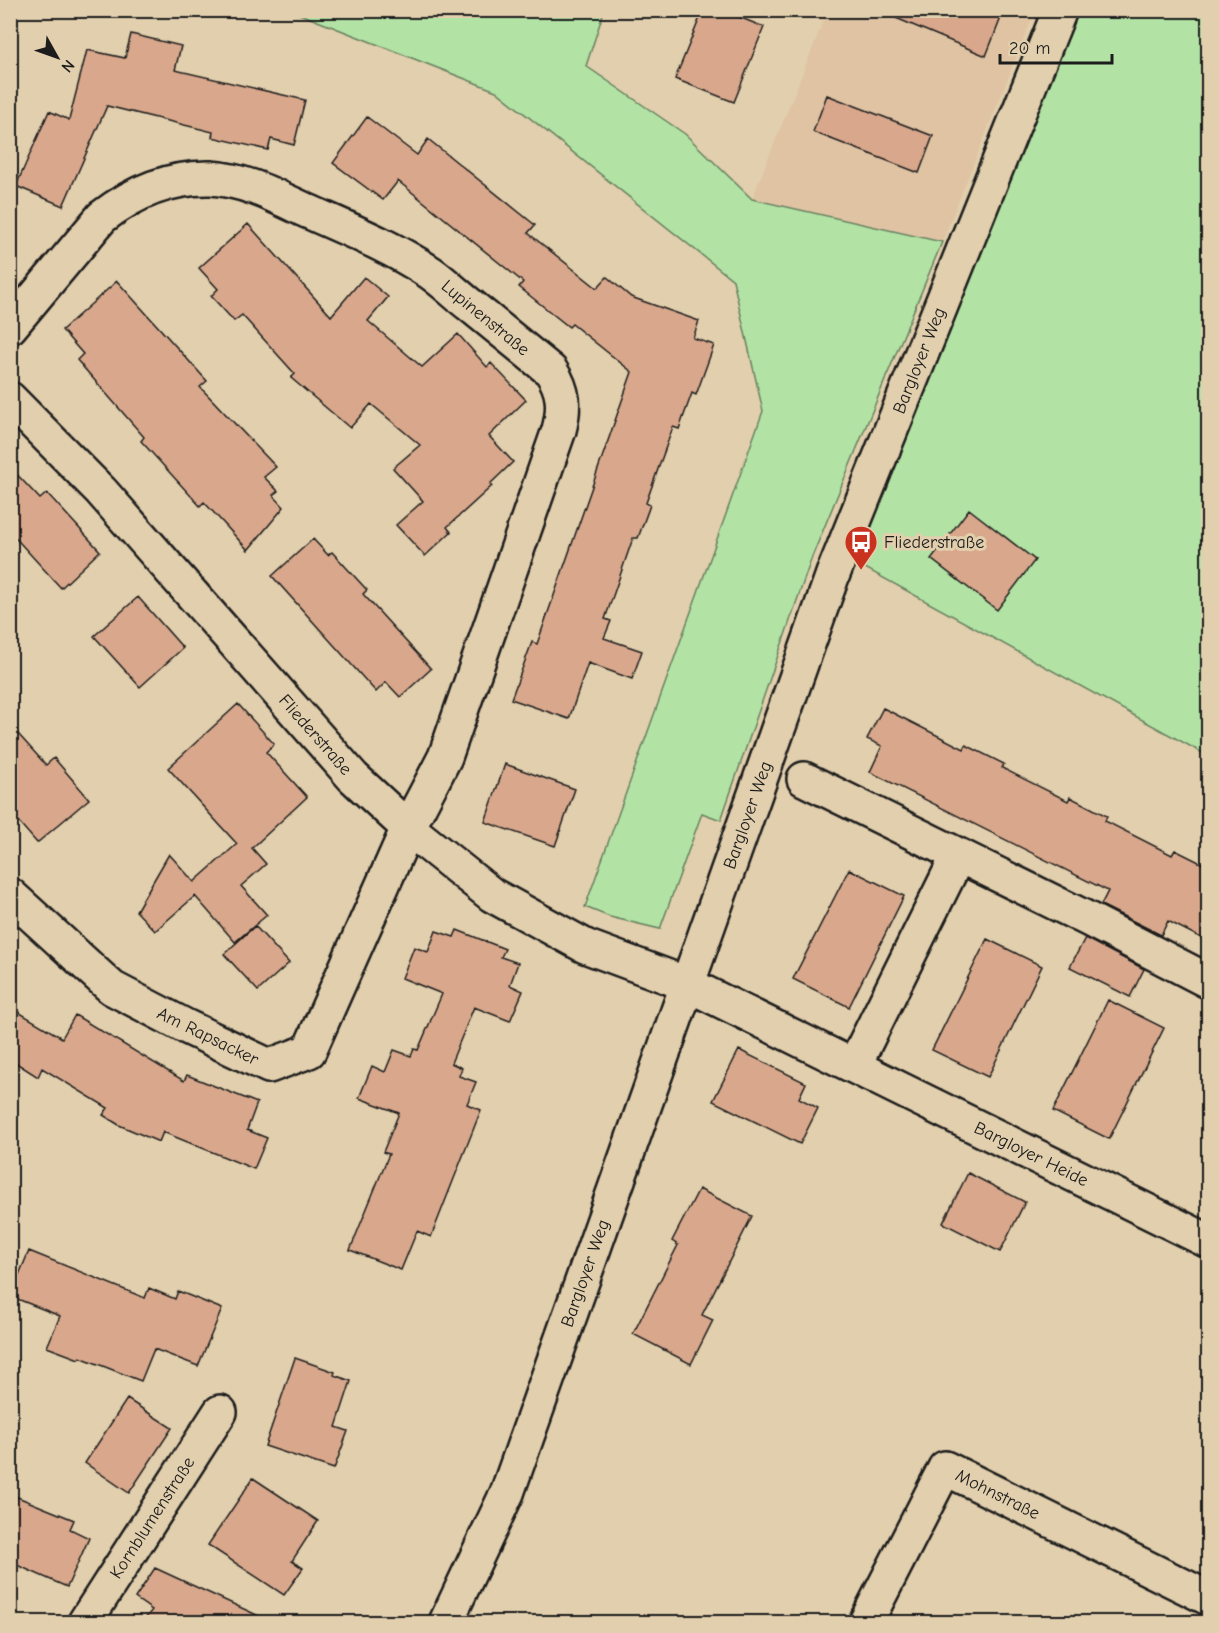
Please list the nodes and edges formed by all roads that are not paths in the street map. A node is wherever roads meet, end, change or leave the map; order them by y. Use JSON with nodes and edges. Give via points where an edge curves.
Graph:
{"nodes":[{"id":1,"x":1060,"y":10,"type":"edge"},
{"id":2,"x":10,"y":327,"type":"edge"},
{"id":3,"x":10,"y":399,"type":"edge"},
{"id":4,"x":804,"y":779,"type":"dead end"},
{"id":5,"x":408,"y":828,"type":"junction"},
{"id":6,"x":958,"y":856,"type":"junction"},
{"id":7,"x":10,"y":895,"type":"edge"},
{"id":8,"x":1209,"y":981,"type":"edge"},
{"id":9,"x":687,"y":984,"type":"junction"},
{"id":10,"x":854,"y":1066,"type":"junction"},
{"id":11,"x":1209,"y":1241,"type":"edge"},
{"id":12,"x":220,"y":1412,"type":"dead end"},
{"id":13,"x":1209,"y":1598,"type":"edge"},
{"id":14,"x":85,"y":1623,"type":"edge"},
{"id":15,"x":446,"y":1623,"type":"edge"},
{"id":16,"x":866,"y":1623,"type":"edge"}],
"edges":[{"from":1,"to":9,"type":"street","name":"Bargloyer Weg","via":[[832,574]]},
{"from":2,"to":5,"type":"street","name":"Lupinenstraße","via":[[102,217],[121,202],[164,183],[212,178],[260,189],[370,239],[421,268],[551,371],[564,398],[560,430],[445,757]]},
{"from":3,"to":5,"type":"street","name":"Fliederstraße","via":[[101,490],[353,777]]},
{"from":4,"to":6,"type":"street"},
{"from":5,"to":7,"type":"street","name":"Am Rapsacker","via":[[309,1051],[268,1066],[112,988]]},
{"from":5,"to":9,"type":"street","name":"Fliederstraße","via":[[492,895],[585,946]]},
{"from":6,"to":8,"type":"street"},
{"from":6,"to":10,"type":"street"},
{"from":9,"to":10,"type":"street","name":"Bargloyer Heide"},
{"from":9,"to":15,"type":"street","name":"Bargloyer Weg","via":[[507,1493]]},
{"from":10,"to":11,"type":"street","name":"Bargloyer Heide"},
{"from":12,"to":14,"type":"street","name":"Kornblumenstraße"},
{"from":13,"to":16,"type":"street","name":"Mohnstraße","via":[[945,1468]]}]}
